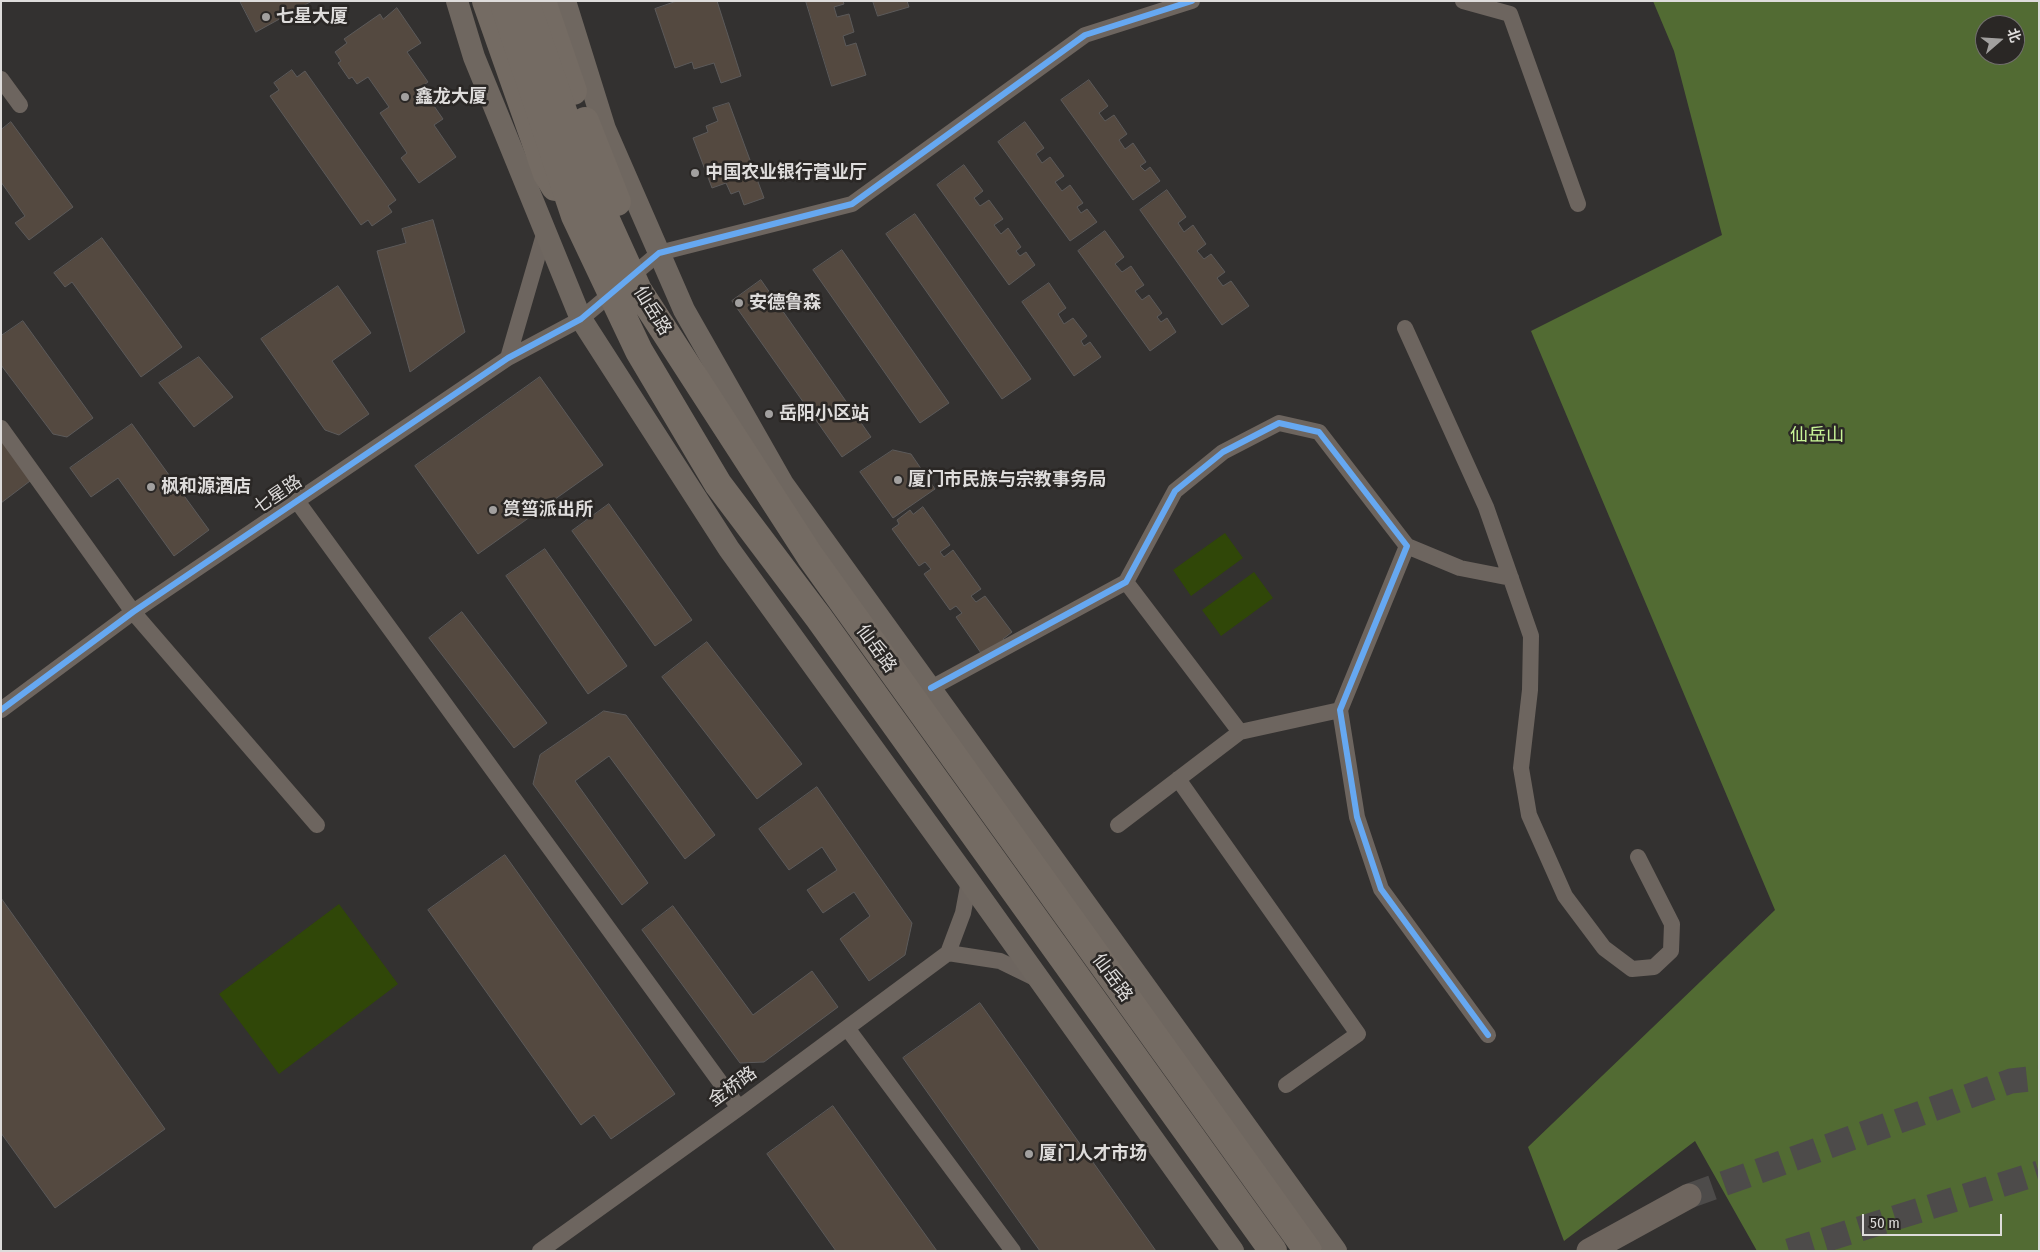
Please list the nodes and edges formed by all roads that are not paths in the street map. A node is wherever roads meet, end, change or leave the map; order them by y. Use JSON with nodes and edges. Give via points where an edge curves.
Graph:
{"nodes":[{"id":1,"x":457,"y":1,"type":"edge"},
{"id":2,"x":486,"y":1,"type":"edge"},
{"id":3,"x":503,"y":1,"type":"edge"},
{"id":4,"x":525,"y":1,"type":"edge"},
{"id":5,"x":542,"y":1,"type":"edge"},
{"id":6,"x":565,"y":1,"type":"edge"},
{"id":7,"x":1192,"y":1,"type":"edge"},
{"id":8,"x":1463,"y":1,"type":"edge"},
{"id":9,"x":1,"y":79,"type":"edge"},
{"id":10,"x":20,"y":105,"type":"dead end"},
{"id":11,"x":1578,"y":204,"type":"dead end"},
{"id":12,"x":575,"y":216,"type":"junction"},
{"id":13,"x":545,"y":231,"type":"junction"},
{"id":14,"x":659,"y":253,"type":"junction"},
{"id":15,"x":581,"y":319,"type":"junction"},
{"id":16,"x":1405,"y":328,"type":"dead end"},
{"id":17,"x":508,"y":358,"type":"junction"},
{"id":18,"x":720,"y":418,"type":"junction"},
{"id":19,"x":1,"y":428,"type":"edge"},
{"id":20,"x":297,"y":501,"type":"junction"},
{"id":21,"x":1407,"y":546,"type":"junction"},
{"id":22,"x":1511,"y":578,"type":"junction"},
{"id":23,"x":1126,"y":582,"type":"junction"},
{"id":24,"x":133,"y":612,"type":"junction"},
{"id":25,"x":931,"y":688,"type":"junction"},
{"id":26,"x":1,"y":710,"type":"edge"},
{"id":27,"x":1340,"y":710,"type":"junction"},
{"id":28,"x":1240,"y":732,"type":"junction"},
{"id":29,"x":1178,"y":779,"type":"junction"},
{"id":30,"x":317,"y":825,"type":"dead end"},
{"id":31,"x":1118,"y":826,"type":"dead end"},
{"id":32,"x":1638,"y":857,"type":"dead end"},
{"id":33,"x":969,"y":881,"type":"junction"},
{"id":34,"x":948,"y":953,"type":"junction"},
{"id":35,"x":1040,"y":980,"type":"junction"},
{"id":36,"x":847,"y":1028,"type":"junction"},
{"id":37,"x":1488,"y":1035,"type":"dead end"},
{"id":38,"x":1286,"y":1085,"type":"dead end"},
{"id":39,"x":739,"y":1108,"type":"junction"},
{"id":40,"x":1689,"y":1196,"type":"tunnel mouth"},
{"id":41,"x":540,"y":1251,"type":"edge"},
{"id":42,"x":1013,"y":1251,"type":"edge"},
{"id":43,"x":1233,"y":1251,"type":"edge"},
{"id":44,"x":1273,"y":1251,"type":"edge"},
{"id":45,"x":1308,"y":1251,"type":"edge"},
{"id":46,"x":1336,"y":1251,"type":"edge"},
{"id":47,"x":1589,"y":1251,"type":"edge"}],
"edges":[{"from":1,"to":13,"type":"main road","via":[[474,58]]},
{"from":2,"to":12,"type":"highway","bridge":true,"via":[[547,174]]},
{"from":3,"to":12,"type":"highway","name":"仙岳路","bridge":true},
{"from":4,"to":18,"type":"highway","name":"仙岳路","bridge":true,"via":[[583,169],[638,290]]},
{"from":5,"to":18,"type":"highway","bridge":true,"via":[[573,91],[627,227]]},
{"from":6,"to":14,"type":"main road","via":[[605,129]]},
{"from":7,"to":14,"type":"street","via":[[1085,35],[852,204]]},
{"from":8,"to":11,"type":"street","via":[[1510,14]]},
{"from":9,"to":10,"type":"street"},
{"from":12,"to":44,"type":"highway","name":"仙岳路","bridge":true,"via":[[639,351],[718,484],[819,618]]},
{"from":13,"to":15,"type":"main road"},
{"from":13,"to":17,"type":"street"},
{"from":14,"to":15,"type":"street","name":"七星路"},
{"from":14,"to":25,"type":"main road","via":[[684,310],[783,484]]},
{"from":15,"to":17,"type":"street","name":"七星路"},
{"from":15,"to":33,"type":"main road","via":[[729,549]]},
{"from":16,"to":22,"type":"street","via":[[1486,507]]},
{"from":17,"to":20,"type":"street","name":"七星路"},
{"from":18,"to":45,"type":"highway","name":"仙岳路","bridge":true,"via":[[810,556]]},
{"from":19,"to":24,"type":"street"},
{"from":20,"to":24,"type":"street","name":"七星路"},
{"from":20,"to":39,"type":"street"},
{"from":21,"to":22,"type":"street","via":[[1460,568]]},
{"from":21,"to":23,"type":"street","via":[[1319,432],[1279,423],[1223,452],[1175,491]]},
{"from":21,"to":27,"type":"street"},
{"from":22,"to":32,"type":"street","via":[[1531,636],[1530,690],[1521,768],[1529,815],[1565,896],[1604,948],[1632,969],[1654,967],[1671,951],[1672,924]]},
{"from":23,"to":25,"type":"street"},
{"from":23,"to":28,"type":"street"},
{"from":24,"to":26,"type":"street","name":"七星路"},
{"from":24,"to":30,"type":"street"},
{"from":25,"to":46,"type":"main road"},
{"from":27,"to":28,"type":"street"},
{"from":27,"to":37,"type":"street","via":[[1357,816],[1381,889]]},
{"from":28,"to":29,"type":"street"},
{"from":29,"to":31,"type":"street"},
{"from":29,"to":38,"type":"street","via":[[1358,1034]]},
{"from":33,"to":34,"type":"street"},
{"from":33,"to":35,"type":"main road"},
{"from":34,"to":35,"type":"street","via":[[1000,961]]},
{"from":34,"to":36,"type":"street","name":"金桥路"},
{"from":35,"to":43,"type":"main road"},
{"from":36,"to":39,"type":"street","name":"金桥路"},
{"from":36,"to":42,"type":"street"},
{"from":39,"to":41,"type":"street","name":"金桥路"},
{"from":40,"to":47,"type":"main road"}]}
